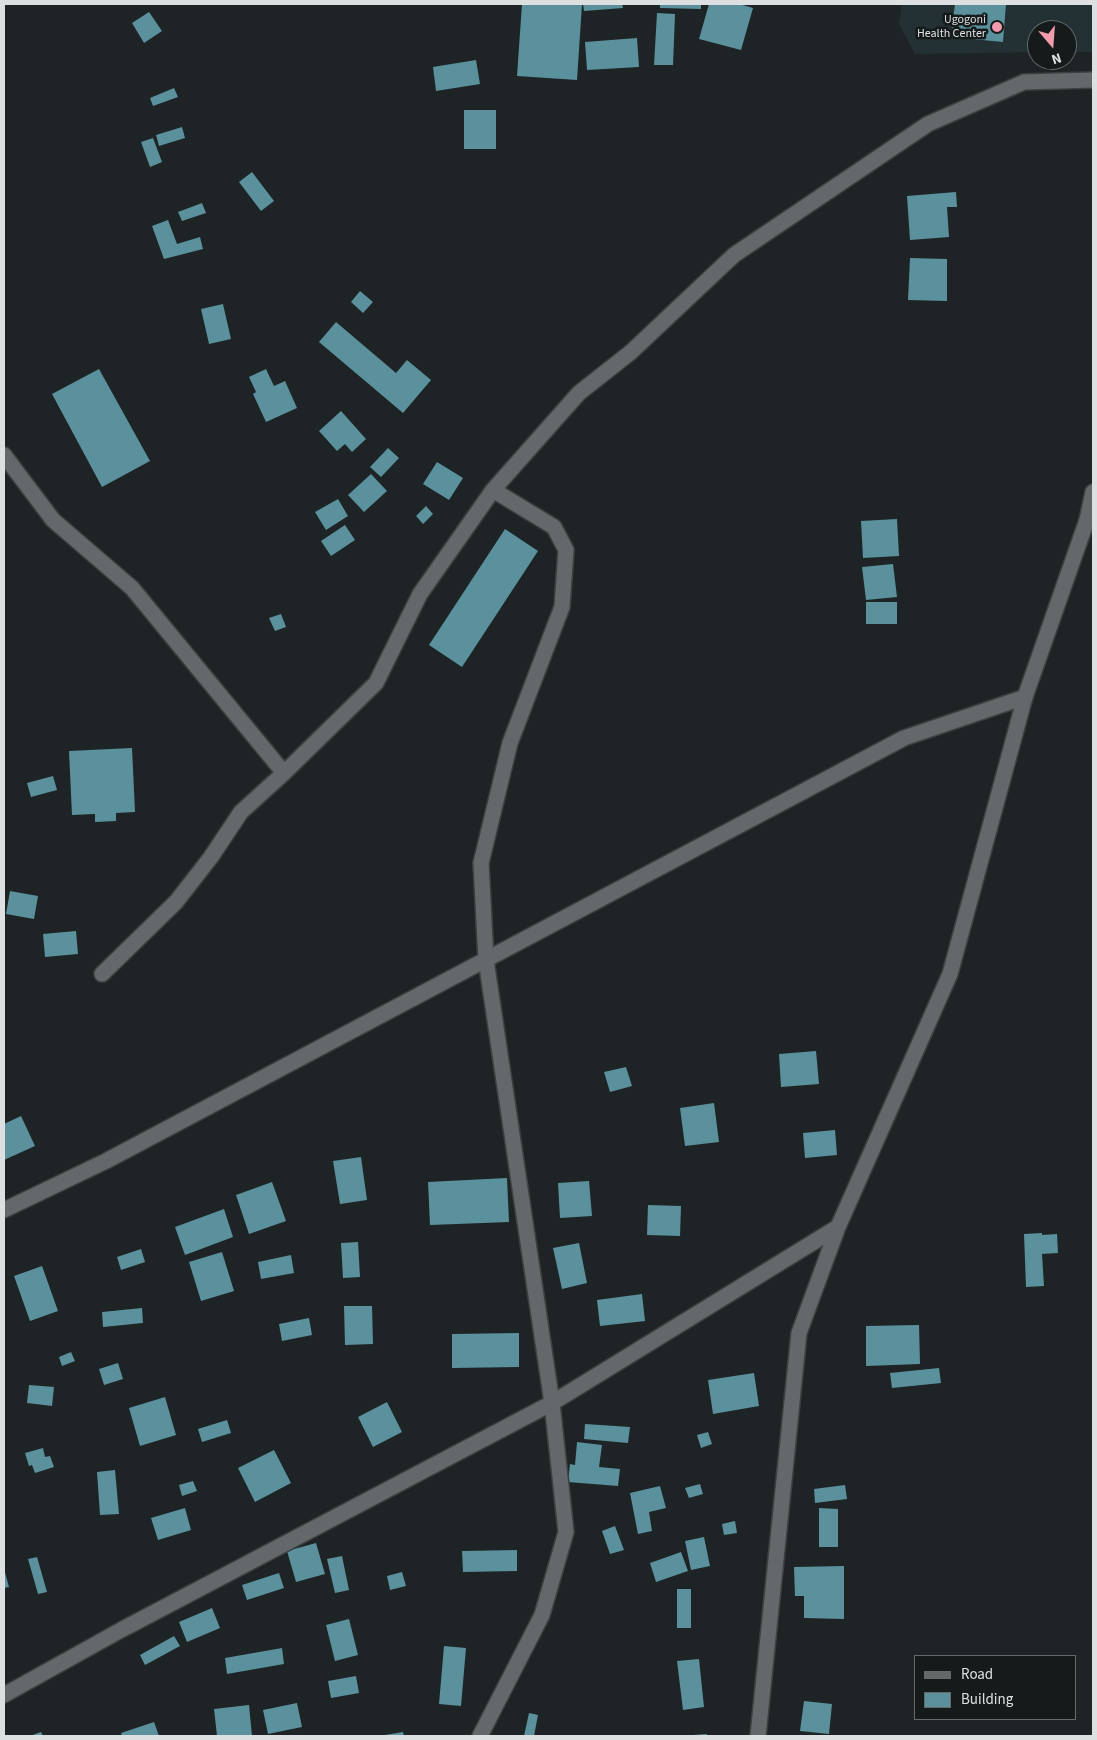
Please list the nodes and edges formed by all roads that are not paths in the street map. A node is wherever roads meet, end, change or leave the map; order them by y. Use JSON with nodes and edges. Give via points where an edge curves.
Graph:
{"nodes":[{"id":1,"x":1093,"y":80,"type":"edge"},
{"id":2,"x":4,"y":456,"type":"edge"},
{"id":3,"x":493,"y":490,"type":"junction"},
{"id":4,"x":1093,"y":492,"type":"edge"},
{"id":5,"x":1090,"y":520,"type":"edge"},
{"id":6,"x":1025,"y":697,"type":"junction"},
{"id":7,"x":284,"y":773,"type":"junction"},
{"id":8,"x":486,"y":960,"type":"junction"},
{"id":9,"x":102,"y":974,"type":"dead end"},
{"id":10,"x":4,"y":1210,"type":"edge"},
{"id":11,"x":838,"y":1227,"type":"junction"},
{"id":12,"x":552,"y":1403,"type":"junction"},
{"id":13,"x":4,"y":1694,"type":"edge"},
{"id":14,"x":480,"y":1736,"type":"edge"},
{"id":15,"x":758,"y":1736,"type":"edge"}],
"edges":[{"from":1,"to":3,"type":"street","via":[[1024,82],[928,124],[734,255],[631,352],[579,393]]},
{"from":2,"to":7,"type":"street","via":[[53,520],[132,588]]},
{"from":3,"to":7,"type":"street","via":[[420,594],[376,683]]},
{"from":3,"to":8,"type":"street","via":[[554,527],[566,550],[562,607],[510,742],[481,863]]},
{"from":4,"to":5,"type":"street"},
{"from":5,"to":6,"type":"street"},
{"from":6,"to":8,"type":"street","via":[[904,738]]},
{"from":6,"to":11,"type":"street","via":[[950,974]]},
{"from":7,"to":9,"type":"street","via":[[241,812],[176,902]]},
{"from":8,"to":10,"type":"street","via":[[106,1162]]},
{"from":8,"to":12,"type":"street"},
{"from":11,"to":12,"type":"street"},
{"from":11,"to":15,"type":"street","via":[[799,1333]]},
{"from":12,"to":13,"type":"street"},
{"from":12,"to":14,"type":"street","via":[[566,1532],[542,1615]]}]}
